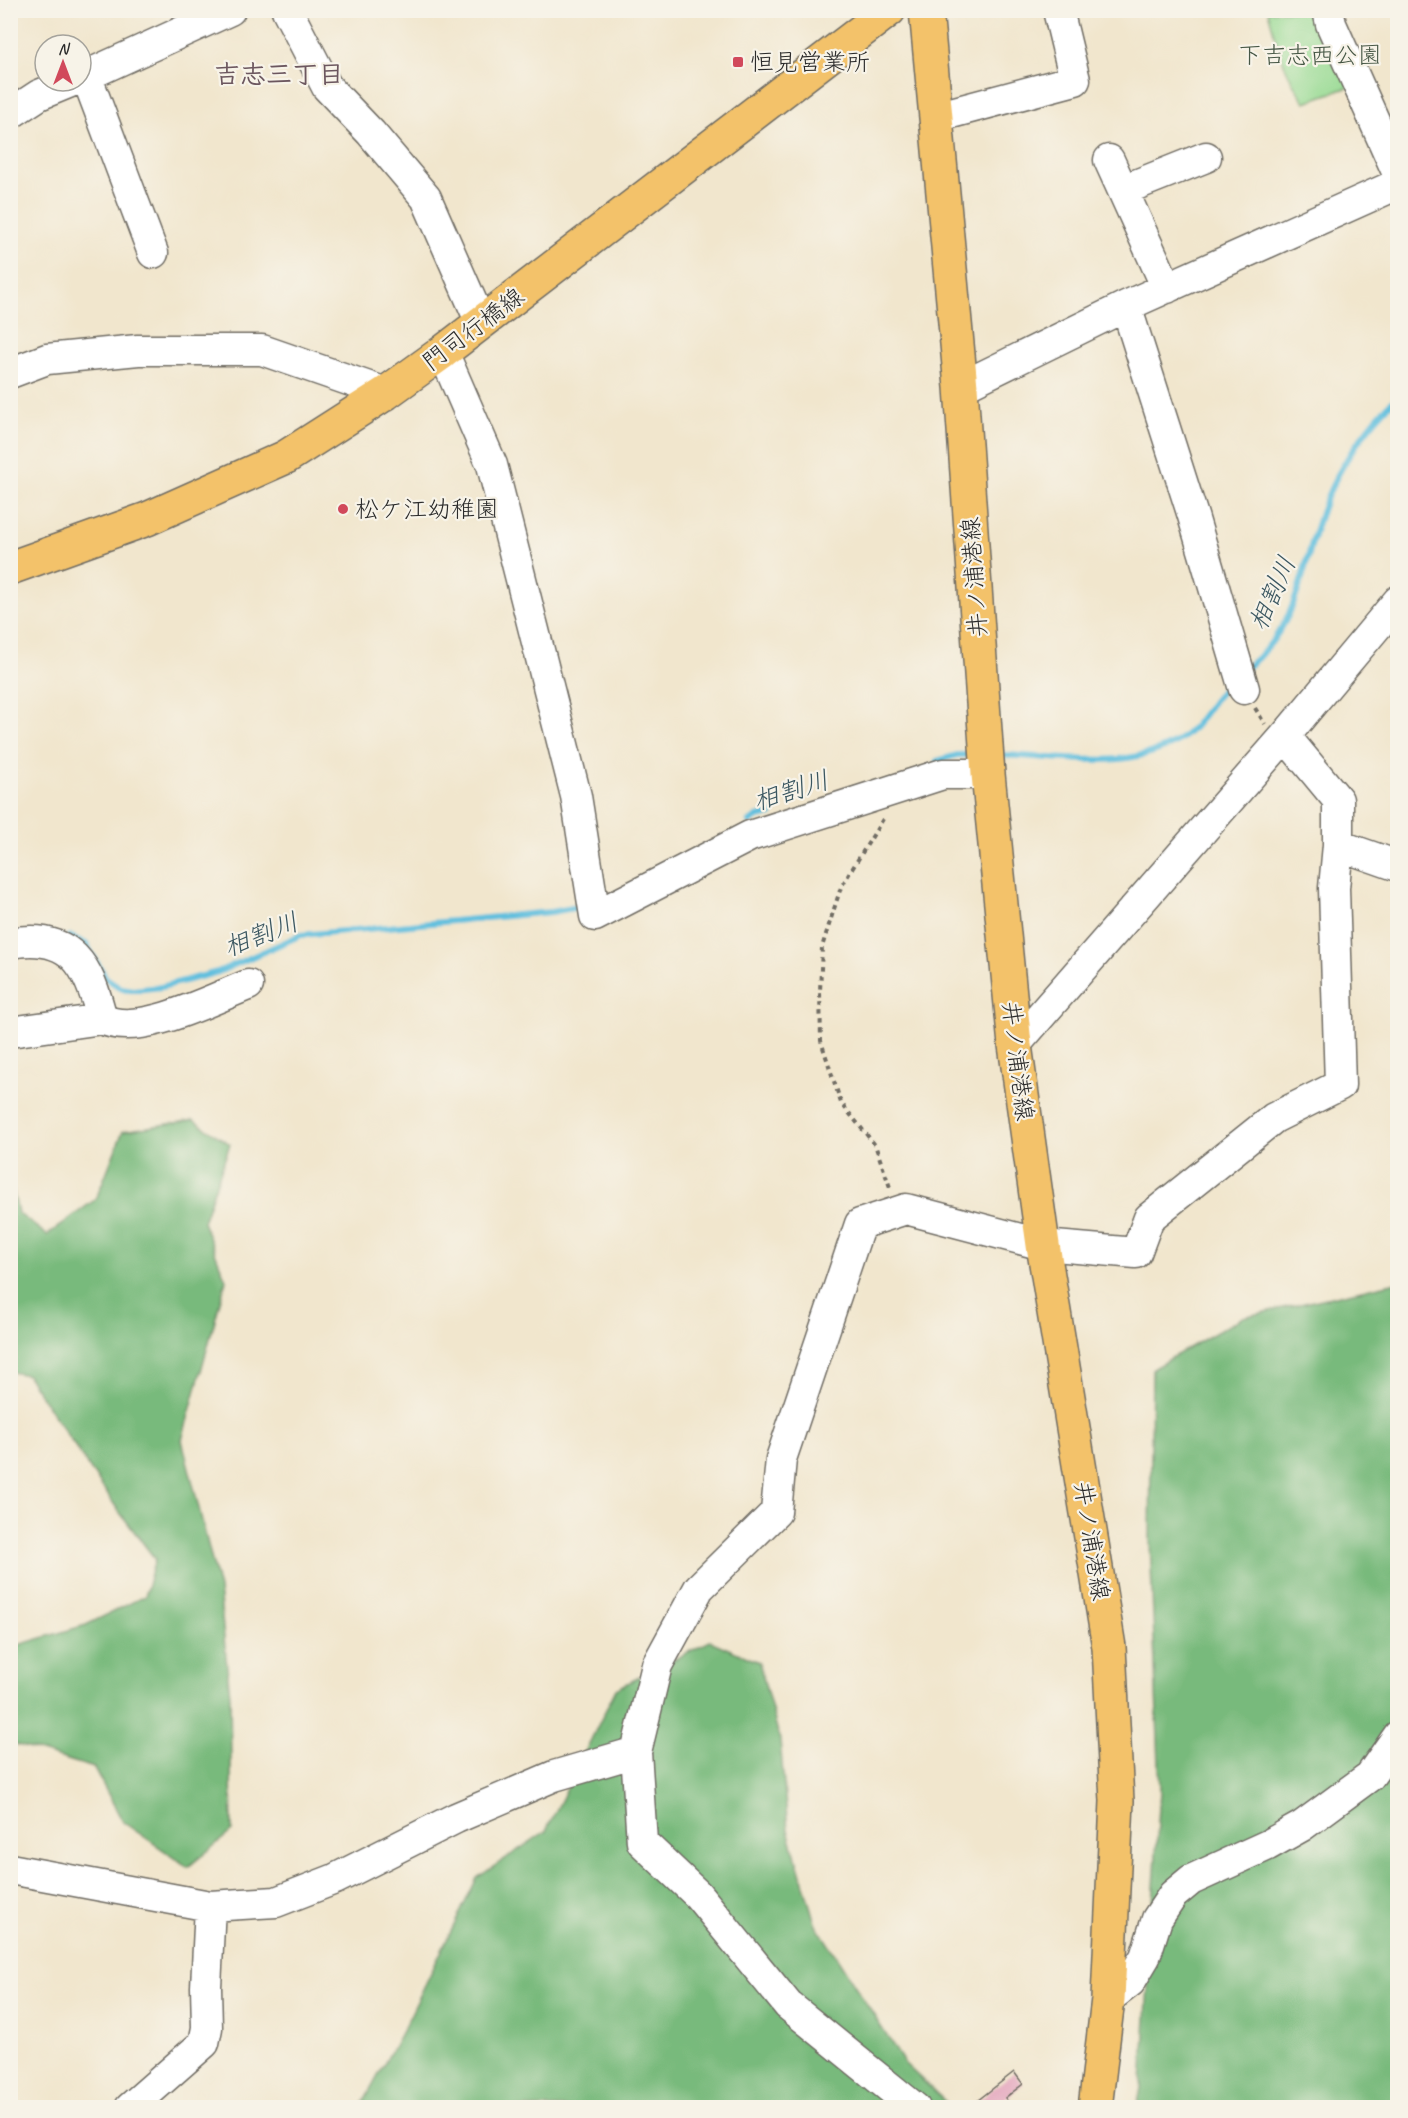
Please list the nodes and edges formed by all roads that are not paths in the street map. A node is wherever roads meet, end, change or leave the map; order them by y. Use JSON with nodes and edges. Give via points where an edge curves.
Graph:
{"nodes":[{"id":1,"x":230,"y":10,"type":"edge"},
{"id":2,"x":287,"y":10,"type":"edge"},
{"id":3,"x":889,"y":10,"type":"edge"},
{"id":4,"x":926,"y":10,"type":"edge"},
{"id":5,"x":1058,"y":10,"type":"edge"},
{"id":6,"x":1328,"y":10,"type":"edge"},
{"id":7,"x":93,"y":72,"type":"edge"},
{"id":8,"x":44,"y":93,"type":"edge"},
{"id":9,"x":86,"y":93,"type":"edge"},
{"id":10,"x":10,"y":114,"type":"edge"},
{"id":11,"x":936,"y":117,"type":"junction"},
{"id":12,"x":1206,"y":156,"type":"dead end"},
{"id":13,"x":1109,"y":160,"type":"dead end"},
{"id":14,"x":1398,"y":174,"type":"edge"},
{"id":15,"x":1398,"y":184,"type":"edge"},
{"id":16,"x":1123,"y":190,"type":"junction"},
{"id":17,"x":153,"y":253,"type":"dead end"},
{"id":18,"x":1167,"y":288,"type":"junction"},
{"id":19,"x":1126,"y":306,"type":"junction"},
{"id":20,"x":481,"y":323,"type":"junction"},
{"id":21,"x":443,"y":352,"type":"junction"},
{"id":22,"x":10,"y":373,"type":"edge"},
{"id":23,"x":961,"y":387,"type":"junction"},
{"id":24,"x":386,"y":393,"type":"junction"},
{"id":25,"x":10,"y":568,"type":"edge"},
{"id":26,"x":1396,"y":607,"type":"edge"},
{"id":27,"x":1244,"y":689,"type":"road end"},
{"id":28,"x":1281,"y":740,"type":"junction"},
{"id":29,"x":988,"y":774,"type":"junction"},
{"id":30,"x":1338,"y":845,"type":"junction"},
{"id":31,"x":1398,"y":866,"type":"edge"},
{"id":32,"x":10,"y":943,"type":"edge"},
{"id":33,"x":248,"y":985,"type":"dead end"},
{"id":34,"x":102,"y":1019,"type":"junction"},
{"id":35,"x":10,"y":1032,"type":"edge"},
{"id":36,"x":1015,"y":1045,"type":"junction"},
{"id":37,"x":1043,"y":1245,"type":"junction"},
{"id":38,"x":1398,"y":1736,"type":"edge"},
{"id":39,"x":636,"y":1752,"type":"junction"},
{"id":40,"x":10,"y":1869,"type":"edge"},
{"id":41,"x":210,"y":1906,"type":"junction"},
{"id":42,"x":1108,"y":1999,"type":"junction"},
{"id":43,"x":130,"y":2108,"type":"edge"},
{"id":44,"x":915,"y":2108,"type":"edge"},
{"id":45,"x":1095,"y":2108,"type":"edge"}],
"edges":[{"from":1,"to":7,"type":"street"},
{"from":2,"to":20,"type":"street","via":[[327,87],[426,198]]},
{"from":3,"to":20,"type":"main road","name":"門司行橋線"},
{"from":4,"to":11,"type":"main road","name":"井ノ浦港線"},
{"from":5,"to":11,"type":"street","via":[[1075,80]]},
{"from":6,"to":14,"type":"street"},
{"from":8,"to":10,"type":"street"},
{"from":9,"to":17,"type":"street"},
{"from":11,"to":23,"type":"main road","name":"井ノ浦港線"},
{"from":12,"to":16,"type":"street"},
{"from":13,"to":16,"type":"street"},
{"from":15,"to":18,"type":"street"},
{"from":16,"to":18,"type":"street"},
{"from":18,"to":19,"type":"street"},
{"from":19,"to":23,"type":"street"},
{"from":19,"to":27,"type":"street"},
{"from":20,"to":21,"type":"main road","name":"門司行橋線"},
{"from":21,"to":24,"type":"main road","name":"門司行橋線"},
{"from":21,"to":29,"type":"street","via":[[492,465],[576,796],[595,916],[750,836],[942,774]]},
{"from":22,"to":24,"type":"street","via":[[47,359],[138,350],[262,350]]},
{"from":23,"to":29,"type":"main road","name":"井ノ浦港線"},
{"from":24,"to":25,"type":"main road","name":"門司行橋線","via":[[286,456],[147,519]]},
{"from":26,"to":28,"type":"street"},
{"from":28,"to":30,"type":"street","via":[[1338,800]]},
{"from":28,"to":36,"type":"street"},
{"from":29,"to":36,"type":"main road","name":"井ノ浦港線"},
{"from":30,"to":31,"type":"street"},
{"from":30,"to":37,"type":"street","via":[[1334,888],[1340,1085],[1274,1118],[1149,1218],[1136,1253]]},
{"from":32,"to":34,"type":"street","via":[[54,942],[72,952],[93,983]]},
{"from":33,"to":34,"type":"street","via":[[142,1023],[113,1024]]},
{"from":34,"to":35,"type":"street"},
{"from":36,"to":37,"type":"main road","name":"井ノ浦港線"},
{"from":37,"to":39,"type":"street","via":[[906,1209],[860,1224],[781,1459],[776,1512],[699,1588],[657,1665]]},
{"from":37,"to":42,"type":"main road","name":"井ノ浦港線","via":[[1109,1647],[1117,1801]]},
{"from":38,"to":42,"type":"street","via":[[1370,1776],[1302,1826],[1191,1880],[1173,1895],[1157,1919],[1145,1957],[1130,1982]]},
{"from":39,"to":41,"type":"street","via":[[554,1776],[456,1818],[335,1879],[276,1902]]},
{"from":39,"to":44,"type":"street","via":[[642,1842],[698,1895],[788,2005]]},
{"from":40,"to":41,"type":"street"},
{"from":41,"to":43,"type":"street","via":[[204,2043]]},
{"from":42,"to":45,"type":"main road","name":"井ノ浦港線"}]}
